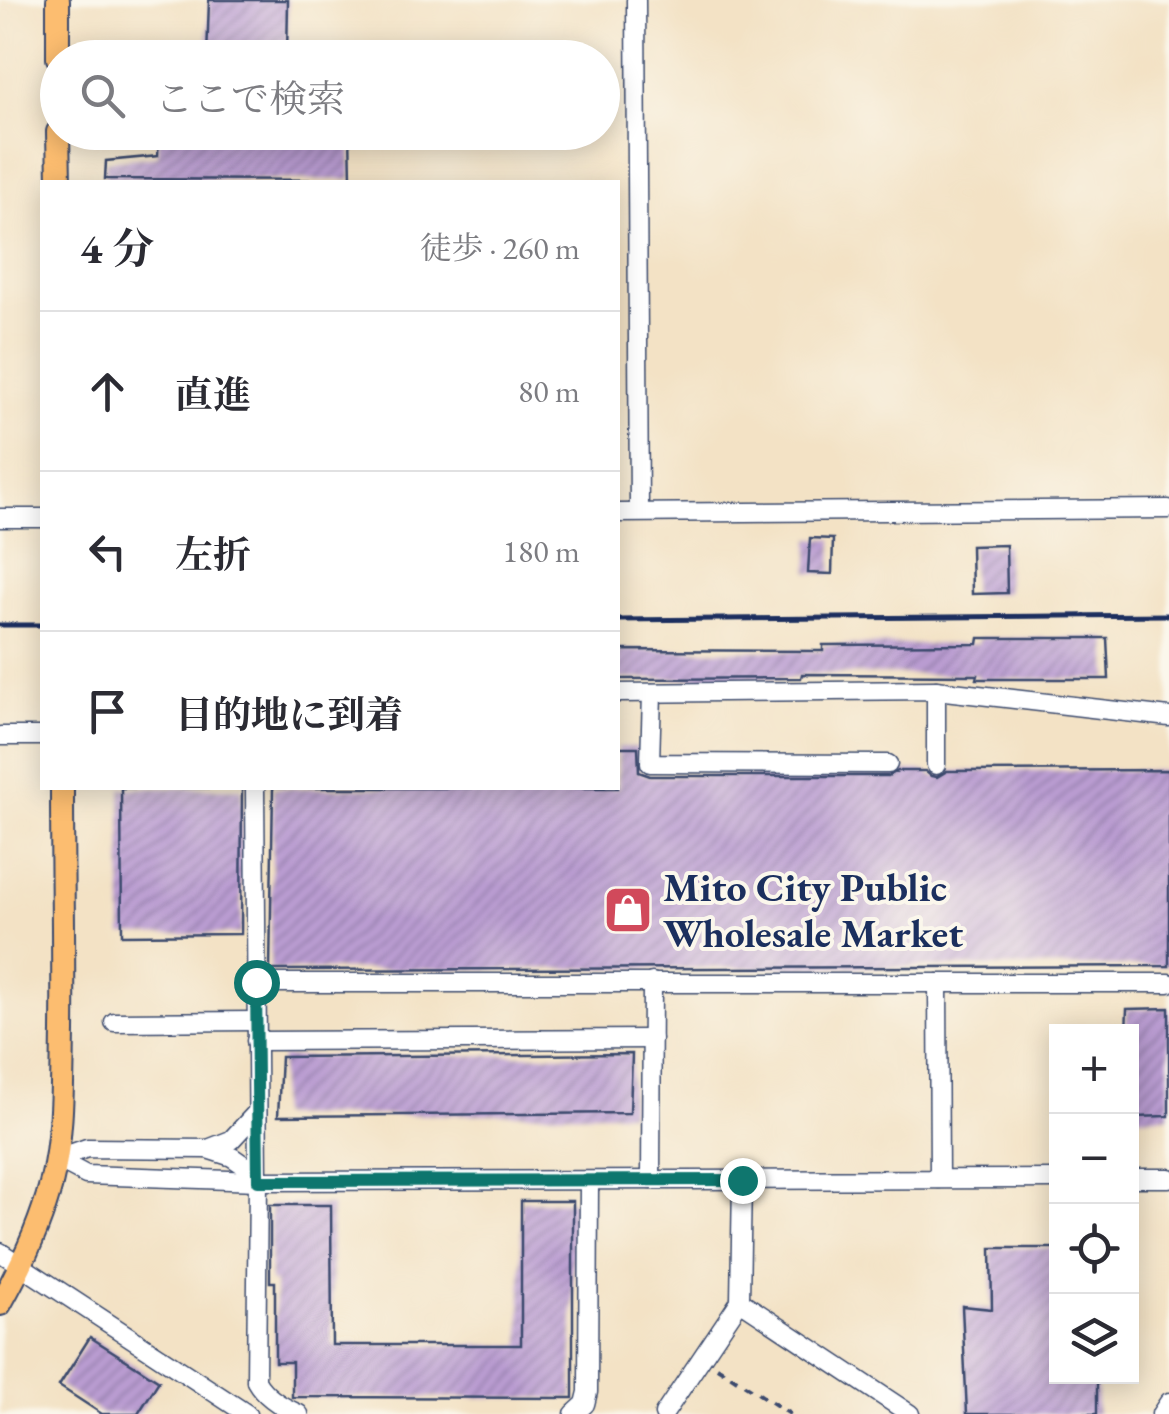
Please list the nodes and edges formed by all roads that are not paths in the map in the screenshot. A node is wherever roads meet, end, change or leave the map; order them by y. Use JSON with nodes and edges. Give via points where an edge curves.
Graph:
{"nodes":[{"id":1,"x":58,"y":0,"type":"edge"},
{"id":2,"x":636,"y":0,"type":"edge"},
{"id":3,"x":58,"y":40,"type":"edge"},
{"id":4,"x":58,"y":150,"type":"edge"},
{"id":5,"x":58,"y":180,"type":"edge"},
{"id":6,"x":1169,"y":509,"type":"edge"},
{"id":7,"x":620,"y":512,"type":"edge"},
{"id":8,"x":638,"y":512,"type":"junction"},
{"id":9,"x":0,"y":518,"type":"edge"},
{"id":10,"x":40,"y":518,"type":"edge"},
{"id":11,"x":936,"y":690,"type":"junction"},
{"id":12,"x":620,"y":693,"type":"edge"},
{"id":13,"x":652,"y":693,"type":"junction"},
{"id":14,"x":1169,"y":717,"type":"edge"},
{"id":15,"x":0,"y":736,"type":"edge"},
{"id":16,"x":40,"y":736,"type":"edge"},
{"id":17,"x":888,"y":764,"type":"dead end"},
{"id":18,"x":936,"y":766,"type":"dead end"},
{"id":19,"x":62,"y":790,"type":"edge"},
{"id":20,"x":254,"y":790,"type":"edge"},
{"id":21,"x":256,"y":982,"type":"junction"},
{"id":22,"x":652,"y":982,"type":"junction"},
{"id":23,"x":938,"y":983,"type":"junction"},
{"id":24,"x":1169,"y":983,"type":"edge"},
{"id":25,"x":256,"y":1021,"type":"junction"},
{"id":26,"x":114,"y":1022,"type":"dead end"},
{"id":27,"x":652,"y":1039,"type":"junction"},
{"id":28,"x":256,"y":1041,"type":"junction"},
{"id":29,"x":257,"y":1112,"type":"junction"},
{"id":30,"x":208,"y":1149,"type":"junction"},
{"id":31,"x":56,"y":1159,"type":"junction"},
{"id":32,"x":1049,"y":1178,"type":"edge"},
{"id":33,"x":1139,"y":1178,"type":"edge"},
{"id":34,"x":1169,"y":1178,"type":"edge"},
{"id":35,"x":938,"y":1179,"type":"junction"},
{"id":36,"x":652,"y":1180,"type":"junction"},
{"id":37,"x":742,"y":1180,"type":"junction"},
{"id":38,"x":258,"y":1181,"type":"junction"},
{"id":39,"x":588,"y":1181,"type":"junction"},
{"id":40,"x":0,"y":1252,"type":"edge"},
{"id":41,"x":21,"y":1266,"type":"junction"},
{"id":42,"x":740,"y":1301,"type":"junction"},
{"id":43,"x":0,"y":1304,"type":"edge"},
{"id":44,"x":262,"y":1391,"type":"junction"},
{"id":45,"x":1169,"y":1402,"type":"edge"},
{"id":46,"x":247,"y":1414,"type":"edge"},
{"id":47,"x":299,"y":1414,"type":"edge"},
{"id":48,"x":574,"y":1414,"type":"edge"},
{"id":49,"x":664,"y":1414,"type":"edge"},
{"id":50,"x":910,"y":1414,"type":"edge"},
{"id":51,"x":1161,"y":1414,"type":"edge"}],
"edges":[{"from":1,"to":3,"type":"main road"},
{"from":2,"to":8,"type":"street"},
{"from":4,"to":5,"type":"main road"},
{"from":6,"to":8,"type":"street"},
{"from":7,"to":8,"type":"street"},
{"from":9,"to":10,"type":"street"},
{"from":11,"to":13,"type":"street"},
{"from":11,"to":14,"type":"street"},
{"from":11,"to":18,"type":"street"},
{"from":12,"to":13,"type":"street"},
{"from":13,"to":17,"type":"street","via":[[650,762]]},
{"from":15,"to":16,"type":"street"},
{"from":19,"to":31,"type":"main road"},
{"from":20,"to":21,"type":"street"},
{"from":21,"to":22,"type":"street"},
{"from":21,"to":25,"type":"street"},
{"from":22,"to":23,"type":"street"},
{"from":22,"to":27,"type":"street"},
{"from":23,"to":24,"type":"street"},
{"from":23,"to":35,"type":"street"},
{"from":25,"to":26,"type":"street"},
{"from":25,"to":28,"type":"street"},
{"from":27,"to":28,"type":"street"},
{"from":27,"to":36,"type":"street"},
{"from":28,"to":29,"type":"street"},
{"from":29,"to":30,"type":"street","via":[[232,1140]]},
{"from":29,"to":38,"type":"street"},
{"from":30,"to":31,"type":"street","via":[[87,1148]]},
{"from":30,"to":38,"type":"street","via":[[232,1157]]},
{"from":31,"to":38,"type":"street","via":[[86,1174]]},
{"from":31,"to":41,"type":"main road"},
{"from":32,"to":35,"type":"street"},
{"from":33,"to":34,"type":"street"},
{"from":35,"to":37,"type":"street"},
{"from":36,"to":37,"type":"street"},
{"from":36,"to":39,"type":"street"},
{"from":37,"to":42,"type":"street"},
{"from":38,"to":39,"type":"street"},
{"from":38,"to":44,"type":"street","via":[[256,1381]]},
{"from":39,"to":48,"type":"street","via":[[588,1392]]},
{"from":40,"to":41,"type":"street"},
{"from":41,"to":43,"type":"main road"},
{"from":41,"to":46,"type":"street"},
{"from":42,"to":49,"type":"street"},
{"from":42,"to":50,"type":"street"},
{"from":44,"to":46,"type":"street"},
{"from":44,"to":47,"type":"street"},
{"from":45,"to":51,"type":"street"}]}
